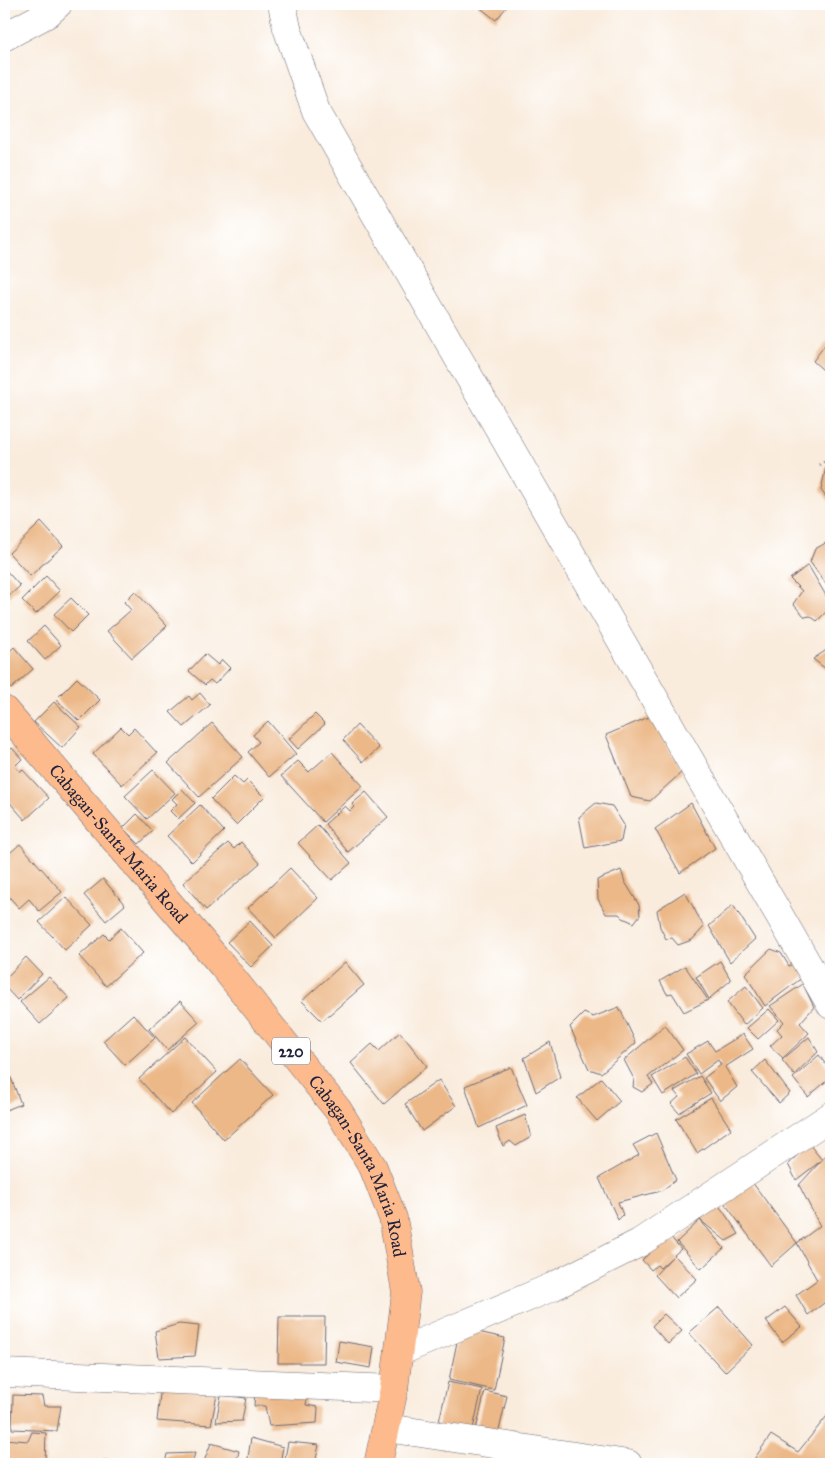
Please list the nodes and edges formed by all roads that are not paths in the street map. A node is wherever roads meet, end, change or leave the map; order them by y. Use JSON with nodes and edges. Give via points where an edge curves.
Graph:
{"nodes":[{"id":1,"x":58,"y":4,"type":"edge"},
{"id":2,"x":282,"y":4,"type":"edge"},
{"id":3,"x":4,"y":37,"type":"edge"},
{"id":4,"x":4,"y":710,"type":"edge"},
{"id":5,"x":831,"y":1005,"type":"edge"},
{"id":6,"x":831,"y":1116,"type":"edge"},
{"id":7,"x":399,"y":1352,"type":"junction"},
{"id":8,"x":4,"y":1373,"type":"edge"},
{"id":9,"x":394,"y":1389,"type":"junction"},
{"id":10,"x":387,"y":1428,"type":"junction"},
{"id":11,"x":378,"y":1464,"type":"edge"},
{"id":12,"x":628,"y":1464,"type":"edge"}],
"edges":[{"from":1,"to":3,"type":"street"},
{"from":2,"to":5,"type":"street","via":[[287,28],[316,111]]},
{"from":4,"to":7,"type":"main road","name":"Cabagan-Santa Maria Road","number":"220","via":[[222,965],[338,1110],[373,1166],[393,1218],[406,1292]]},
{"from":6,"to":7,"type":"street","via":[[639,1242],[552,1287]]},
{"from":7,"to":9,"type":"main road","name":"Cabagan-Santa Maria Road","number":"220"},
{"from":8,"to":9,"type":"street"},
{"from":9,"to":10,"type":"main road","name":"Cabagan-Santa Maria Road","number":"220"},
{"from":10,"to":11,"type":"main road","name":"Cabagan-Santa Maria Road","number":"220"},
{"from":10,"to":12,"type":"street"}]}
